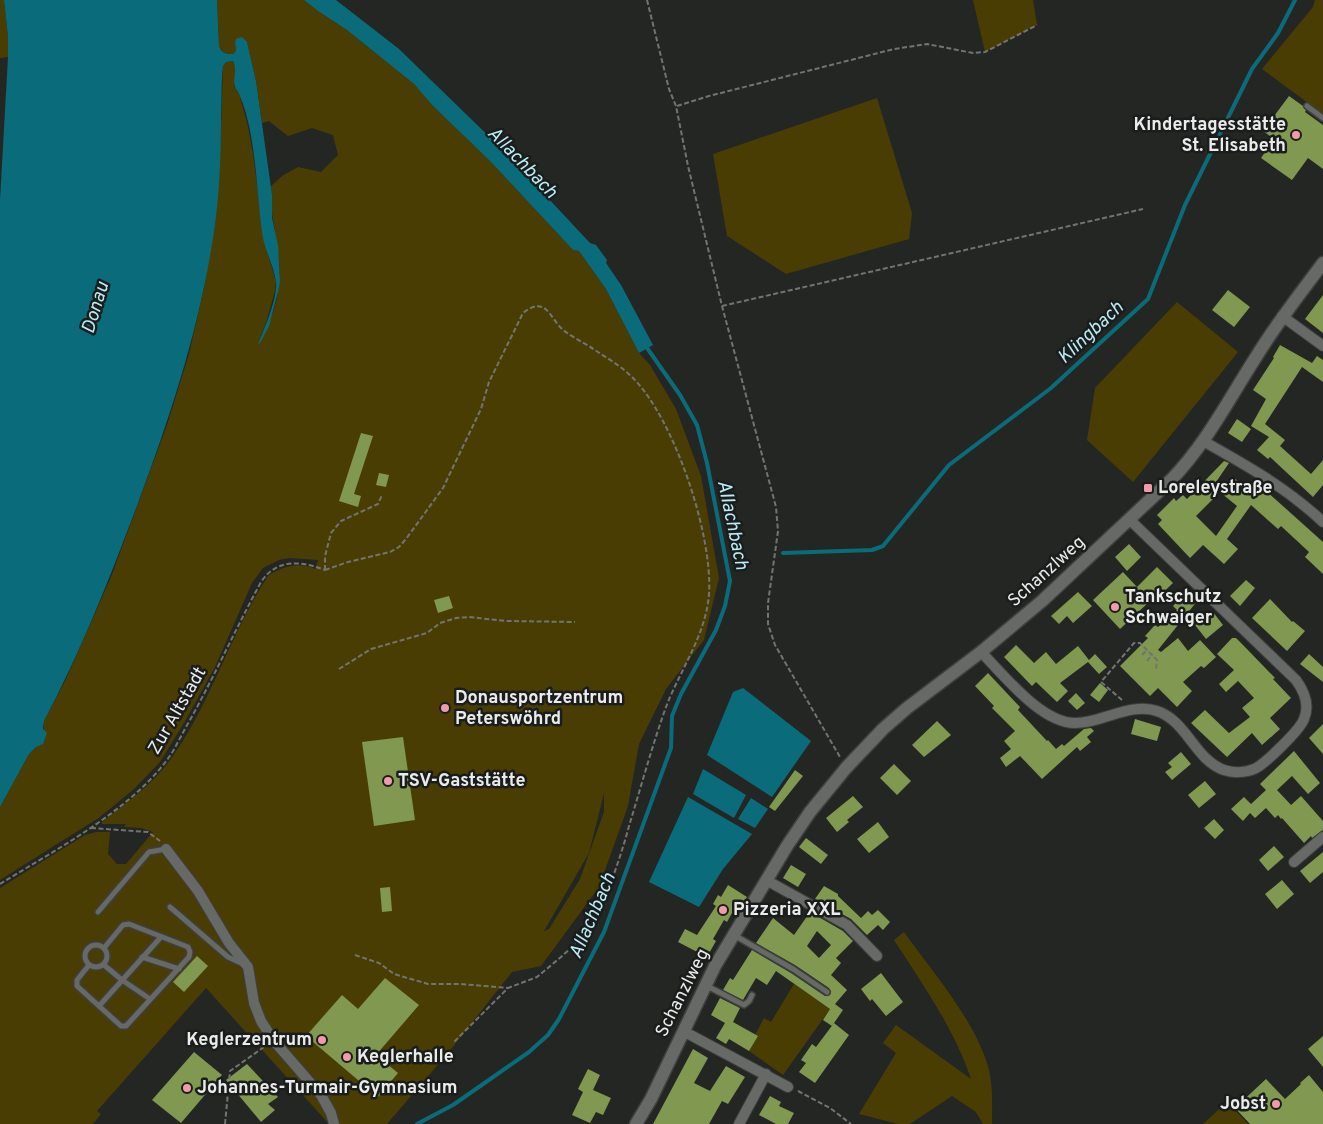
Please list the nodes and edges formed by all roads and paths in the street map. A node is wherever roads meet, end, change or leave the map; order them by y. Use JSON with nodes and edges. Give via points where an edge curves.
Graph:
{"nodes":[{"id":1,"x":647,"y":0,"type":"edge"},
{"id":2,"x":1037,"y":24,"type":"dead end"},
{"id":3,"x":676,"y":106,"type":"junction"},
{"id":4,"x":1307,"y":106,"type":"dead end"},
{"id":5,"x":1323,"y":118,"type":"edge"},
{"id":6,"x":1143,"y":209,"type":"dead end"},
{"id":7,"x":1323,"y":263,"type":"edge"},
{"id":8,"x":722,"y":306,"type":"junction"},
{"id":9,"x":1282,"y":316,"type":"junction"},
{"id":10,"x":1323,"y":346,"type":"edge"},
{"id":11,"x":1203,"y":441,"type":"junction"},
{"id":12,"x":382,"y":495,"type":"dead end"},
{"id":13,"x":1130,"y":520,"type":"junction"},
{"id":14,"x":1323,"y":522,"type":"edge"},
{"id":15,"x":325,"y":570,"type":"junction"},
{"id":16,"x":575,"y":622,"type":"dead end"},
{"id":17,"x":1147,"y":650,"type":"junction"},
{"id":18,"x":981,"y":652,"type":"junction"},
{"id":19,"x":1142,"y":655,"type":"dead end"},
{"id":20,"x":1152,"y":655,"type":"junction"},
{"id":21,"x":1147,"y":661,"type":"dead end"},
{"id":22,"x":339,"y":669,"type":"dead end"},
{"id":23,"x":1156,"y":669,"type":"dead end"},
{"id":24,"x":1134,"y":709,"type":"junction"},
{"id":25,"x":846,"y":768,"type":"junction"},
{"id":26,"x":91,"y":828,"type":"junction"},
{"id":27,"x":1323,"y":837,"type":"edge"},
{"id":28,"x":166,"y":848,"type":"junction"},
{"id":29,"x":1294,"y":862,"type":"dead end"},
{"id":30,"x":766,"y":880,"type":"junction"},
{"id":31,"x":0,"y":884,"type":"edge"},
{"id":32,"x":170,"y":907,"type":"dead end"},
{"id":33,"x":98,"y":912,"type":"dead end"},
{"id":34,"x":733,"y":935,"type":"junction"},
{"id":35,"x":161,"y":936,"type":"junction"},
{"id":36,"x":104,"y":948,"type":"junction"},
{"id":37,"x":355,"y":955,"type":"dead end"},
{"id":38,"x":877,"y":956,"type":"dead end"},
{"id":39,"x":142,"y":957,"type":"junction"},
{"id":40,"x":89,"y":964,"type":"junction"},
{"id":41,"x":104,"y":965,"type":"junction"},
{"id":42,"x":248,"y":967,"type":"junction"},
{"id":43,"x":178,"y":969,"type":"junction"},
{"id":44,"x":122,"y":980,"type":"junction"},
{"id":45,"x":705,"y":985,"type":"junction"},
{"id":46,"x":508,"y":988,"type":"junction"},
{"id":47,"x":826,"y":992,"type":"dead end"},
{"id":48,"x":752,"y":995,"type":"dead end"},
{"id":49,"x":150,"y":1000,"type":"junction"},
{"id":50,"x":99,"y":1006,"type":"junction"},
{"id":51,"x":683,"y":1031,"type":"junction"},
{"id":52,"x":274,"y":1041,"type":"junction"},
{"id":53,"x":453,"y":1043,"type":"dead end"},
{"id":54,"x":766,"y":1074,"type":"junction"},
{"id":55,"x":788,"y":1087,"type":"joint"},
{"id":56,"x":224,"y":1124,"type":"edge"},
{"id":57,"x":334,"y":1124,"type":"edge"},
{"id":58,"x":636,"y":1124,"type":"edge"},
{"id":59,"x":739,"y":1124,"type":"edge"},
{"id":60,"x":851,"y":1124,"type":"edge"}],
"edges":[{"from":1,"to":3,"type":"path"},
{"from":2,"to":3,"type":"path","via":[[985,52],[973,53],[927,44],[894,49]]},
{"from":3,"to":8,"type":"path"},
{"from":4,"to":5,"type":"lane"},
{"from":6,"to":8,"type":"path"},
{"from":7,"to":9,"type":"street","name":"Schanzlweg"},
{"from":8,"to":25,"type":"path","via":[[776,507],[778,531],[768,624],[775,645]]},
{"from":9,"to":10,"type":"street"},
{"from":9,"to":11,"type":"street","name":"Schanzlweg"},
{"from":11,"to":13,"type":"street","name":"Schanzlweg","via":[[1189,462]]},
{"from":11,"to":14,"type":"street","via":[[1284,489]]},
{"from":12,"to":15,"type":"path","via":[[378,504],[340,521],[331,533]]},
{"from":13,"to":18,"type":"street","name":"Schanzlweg"},
{"from":13,"to":24,"type":"street","via":[[1296,680],[1307,708],[1298,729],[1263,763],[1254,769],[1236,772],[1216,767],[1166,715],[1154,710]]},
{"from":15,"to":26,"type":"path","name":"Zur Altstadt","via":[[297,563],[286,564],[267,573],[229,642],[210,685],[167,760],[140,789]]},
{"from":15,"to":46,"type":"path","via":[[400,547],[443,488],[523,312],[532,306],[547,310],[564,330],[633,377],[659,413],[675,445],[694,501],[706,556],[709,594],[698,639],[667,705],[604,906],[588,932],[538,977]]},
{"from":16,"to":22,"type":"path","via":[[456,618],[440,623],[427,633],[371,649]]},
{"from":17,"to":19,"type":"path"},
{"from":17,"to":20,"type":"path"},
{"from":17,"to":24,"type":"path","via":[[1140,643],[1134,643],[1101,682]]},
{"from":18,"to":24,"type":"street","via":[[1033,704],[1059,720],[1091,721]]},
{"from":18,"to":25,"type":"street","name":"Schanzlweg","via":[[907,708]]},
{"from":20,"to":21,"type":"path"},
{"from":20,"to":23,"type":"path","via":[[1157,660]]},
{"from":25,"to":30,"type":"street","name":"Schanzlweg","via":[[810,812]]},
{"from":26,"to":28,"type":"path","via":[[148,832]]},
{"from":26,"to":31,"type":"path","name":"Zur Altstadt"},
{"from":27,"to":29,"type":"street"},
{"from":28,"to":33,"type":"lane","via":[[149,852]]},
{"from":28,"to":42,"type":"street","via":[[198,891],[228,943]]},
{"from":30,"to":34,"type":"street","name":"Schanzlweg"},
{"from":30,"to":38,"type":"street","via":[[847,925]]},
{"from":32,"to":42,"type":"lane","via":[[228,957]]},
{"from":34,"to":45,"type":"street","name":"Schanzlweg"},
{"from":34,"to":47,"type":"lane"},
{"from":35,"to":36,"type":"lane","via":[[129,924],[123,925]]},
{"from":35,"to":39,"type":"lane"},
{"from":35,"to":43,"type":"lane","via":[[188,947],[189,957]]},
{"from":36,"to":40,"type":"lane","via":[[93,945],[87,949],[85,956]]},
{"from":36,"to":41,"type":"lane","via":[[108,958]]},
{"from":37,"to":46,"type":"path","via":[[394,974],[428,984]]},
{"from":39,"to":43,"type":"lane"},
{"from":39,"to":44,"type":"lane"},
{"from":40,"to":41,"type":"lane","via":[[97,968]]},
{"from":40,"to":50,"type":"lane","via":[[77,980],[77,986]]},
{"from":41,"to":44,"type":"lane"},
{"from":42,"to":52,"type":"street","via":[[254,1003]]},
{"from":43,"to":49,"type":"lane"},
{"from":44,"to":49,"type":"lane"},
{"from":44,"to":50,"type":"lane"},
{"from":45,"to":48,"type":"lane","via":[[744,1005]]},
{"from":45,"to":51,"type":"street","name":"Schanzlweg"},
{"from":46,"to":53,"type":"path"},
{"from":49,"to":50,"type":"lane","via":[[126,1026],[120,1026]]},
{"from":51,"to":54,"type":"street"},
{"from":51,"to":58,"type":"street","name":"Schanzlweg"},
{"from":52,"to":56,"type":"path","via":[[230,1071]]},
{"from":52,"to":57,"type":"street","via":[[321,1095]]},
{"from":54,"to":55,"type":"street"},
{"from":54,"to":59,"type":"street"},
{"from":55,"to":60,"type":"path","via":[[830,1108]]}]}
